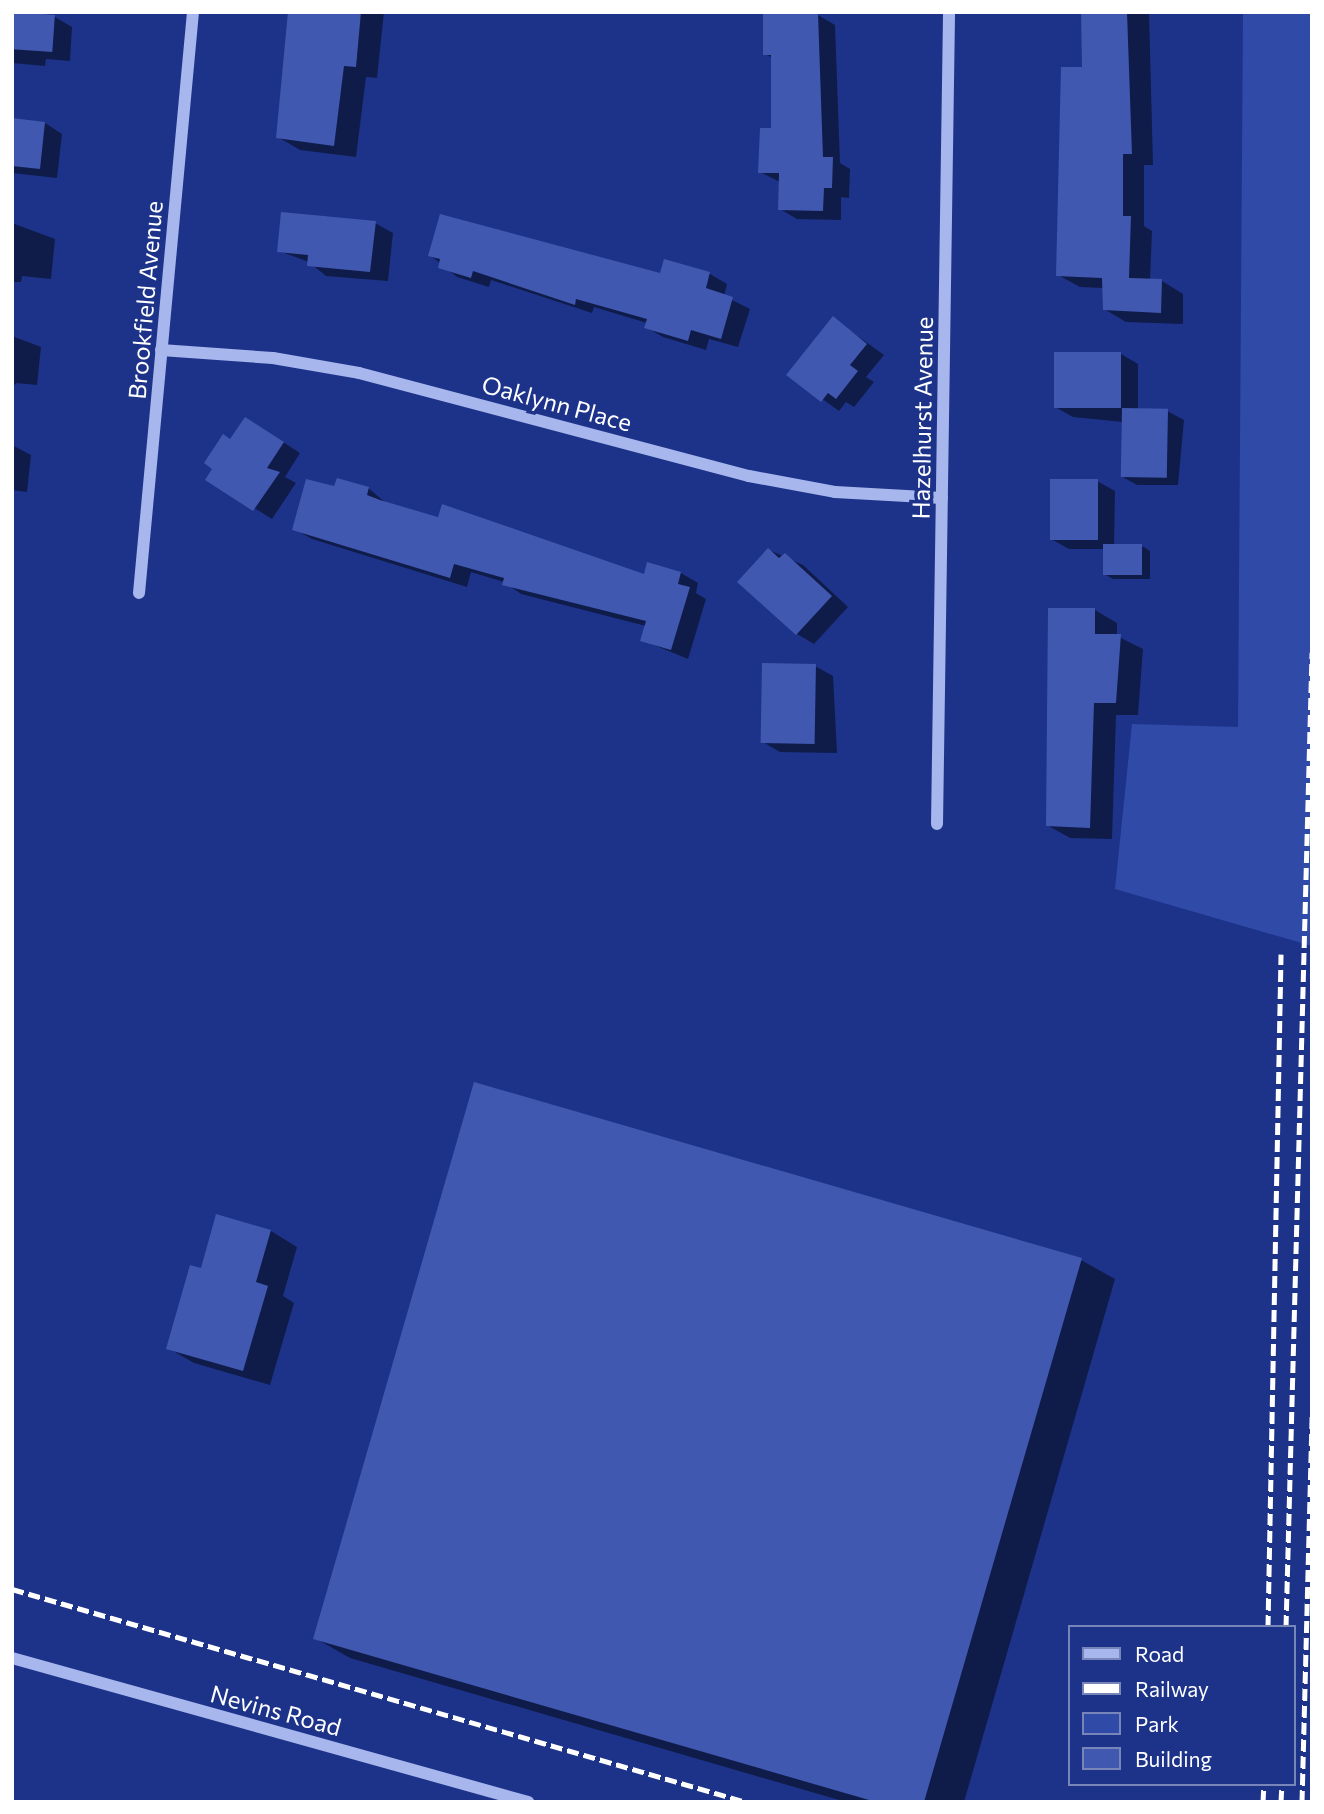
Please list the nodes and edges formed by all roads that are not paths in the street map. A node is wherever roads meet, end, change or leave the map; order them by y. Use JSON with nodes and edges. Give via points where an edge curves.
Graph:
{"nodes":[{"id":1,"x":193,"y":12,"type":"edge"},
{"id":2,"x":949,"y":12,"type":"edge"},
{"id":3,"x":161,"y":350,"type":"junction"},
{"id":4,"x":942,"y":498,"type":"junction"},
{"id":5,"x":138,"y":593,"type":"dead end"},
{"id":6,"x":937,"y":824,"type":"dead end"},
{"id":7,"x":12,"y":1658,"type":"edge"},
{"id":8,"x":528,"y":1802,"type":"edge"}],
"edges":[{"from":1,"to":3,"type":"street","name":"Brookfield Avenue"},
{"from":2,"to":4,"type":"street","name":"Hazelhurst Avenue"},
{"from":3,"to":4,"type":"street","name":"Oaklynn Place","via":[[273,358],[359,373],[748,476],[835,492]]},
{"from":3,"to":5,"type":"street","name":"Brookfield Avenue"},
{"from":4,"to":6,"type":"street","name":"Hazelhurst Avenue"},
{"from":7,"to":8,"type":"street","name":"Nevins Road"}]}
